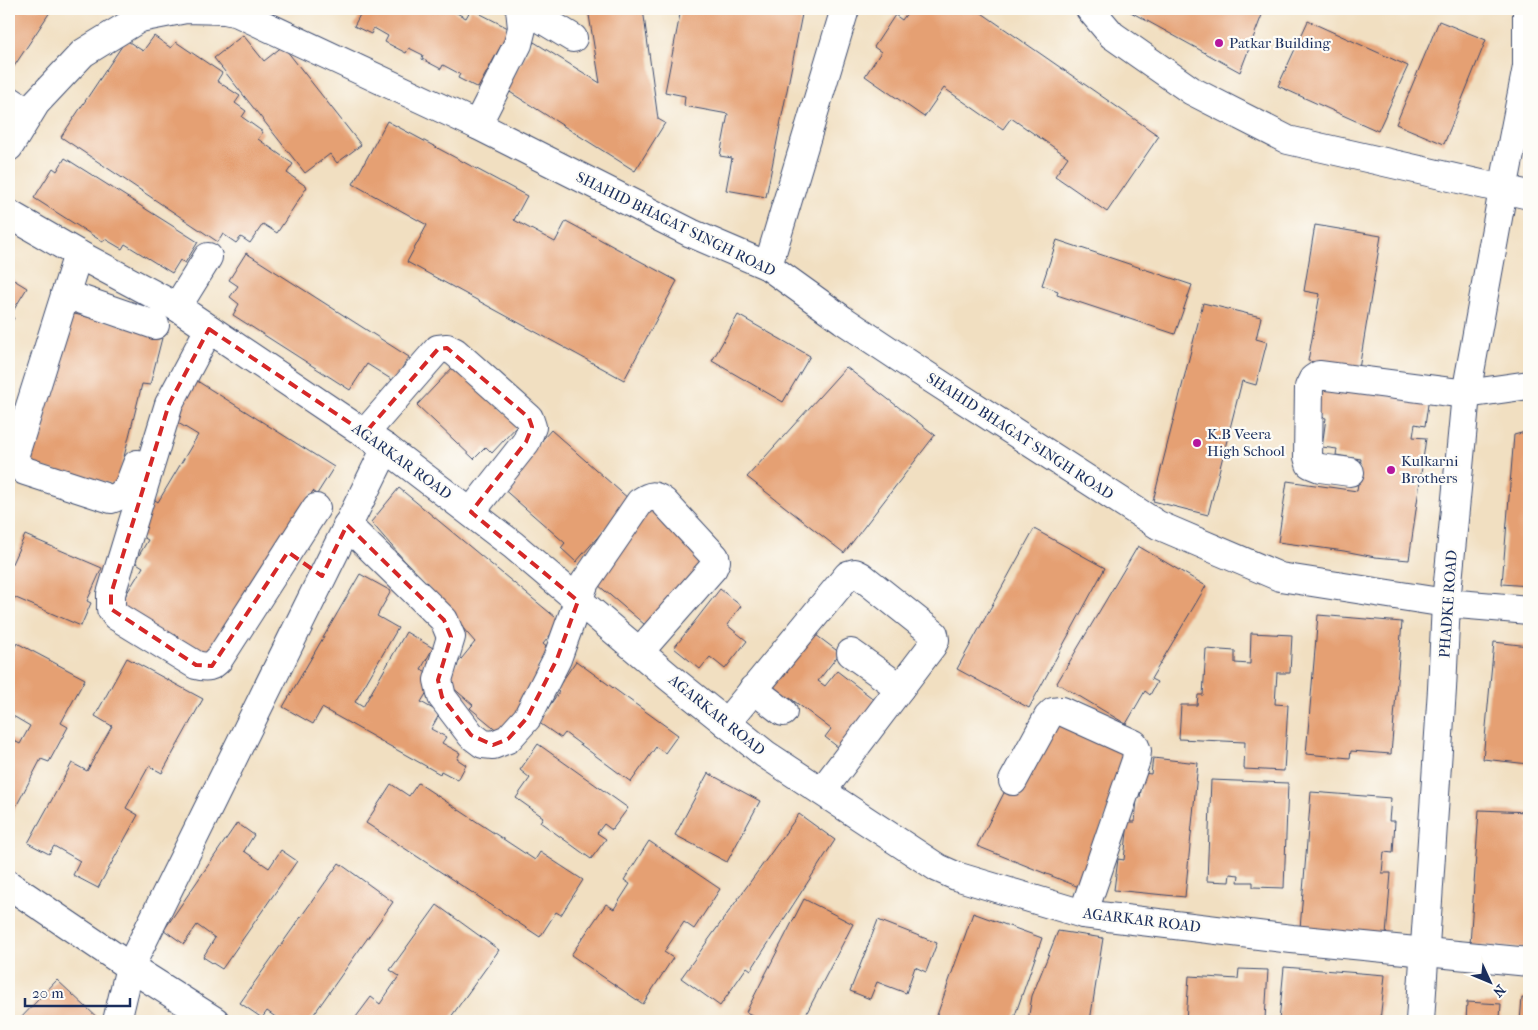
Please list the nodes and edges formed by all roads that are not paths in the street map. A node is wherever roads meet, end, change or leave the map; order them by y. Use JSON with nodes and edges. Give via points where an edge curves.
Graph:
{"nodes":[{"id":1,"x":225,"y":9,"type":"edge"},
{"id":2,"x":520,"y":9,"type":"edge"},
{"id":3,"x":525,"y":9,"type":"edge"},
{"id":4,"x":845,"y":9,"type":"edge"},
{"id":5,"x":1090,"y":9,"type":"edge"},
{"id":6,"x":1528,"y":9,"type":"edge"},
{"id":7,"x":138,"y":14,"type":"edge"},
{"id":8,"x":573,"y":38,"type":"dead end"},
{"id":9,"x":18,"y":112,"type":"edge"},
{"id":10,"x":477,"y":125,"type":"junction"},
{"id":11,"x":9,"y":147,"type":"edge"},
{"id":12,"x":1503,"y":190,"type":"junction"},
{"id":13,"x":1529,"y":195,"type":"edge"},
{"id":14,"x":9,"y":214,"type":"edge"},
{"id":15,"x":78,"y":254,"type":"junction"},
{"id":16,"x":208,"y":257,"type":"dead end"},
{"id":17,"x":768,"y":266,"type":"junction"},
{"id":18,"x":65,"y":294,"type":"junction"},
{"id":19,"x":193,"y":318,"type":"junction"},
{"id":20,"x":156,"y":325,"type":"dead end"},
{"id":21,"x":1529,"y":384,"type":"edge"},
{"id":22,"x":1466,"y":394,"type":"junction"},
{"id":23,"x":375,"y":440,"type":"junction"},
{"id":24,"x":1350,"y":472,"type":"dead end"},
{"id":25,"x":316,"y":508,"type":"dead end"},
{"id":26,"x":471,"y":512,"type":"junction"},
{"id":27,"x":347,"y":526,"type":"junction"},
{"id":28,"x":288,"y":552,"type":"junction"},
{"id":29,"x":322,"y":576,"type":"junction"},
{"id":30,"x":578,"y":601,"type":"junction"},
{"id":31,"x":1446,"y":603,"type":"junction"},
{"id":32,"x":1529,"y":610,"type":"edge"},
{"id":33,"x":640,"y":651,"type":"junction"},
{"id":34,"x":851,"y":653,"type":"dead end"},
{"id":35,"x":900,"y":688,"type":"junction"},
{"id":36,"x":753,"y":689,"type":"junction"},
{"id":37,"x":783,"y":712,"type":"dead end"},
{"id":38,"x":726,"y":723,"type":"junction"},
{"id":39,"x":1013,"y":781,"type":"dead end"},
{"id":40,"x":822,"y":791,"type":"junction"},
{"id":41,"x":9,"y":885,"type":"edge"},
{"id":42,"x":1083,"y":914,"type":"junction"},
{"id":43,"x":1423,"y":951,"type":"junction"},
{"id":44,"x":1529,"y":962,"type":"edge"},
{"id":45,"x":130,"y":967,"type":"junction"},
{"id":46,"x":117,"y":1021,"type":"edge"},
{"id":47,"x":215,"y":1021,"type":"edge"},
{"id":48,"x":1420,"y":1021,"type":"edge"}],
"edges":[{"from":1,"to":7,"type":"street","name":"SHAHID BHAGAT SINGH ROAD"},
{"from":1,"to":10,"type":"street","name":"SHAHID BHAGAT SINGH ROAD"},
{"from":2,"to":10,"type":"street","via":[[522,28],[518,44]]},
{"from":3,"to":8,"type":"street"},
{"from":4,"to":17,"type":"street"},
{"from":5,"to":12,"type":"street","via":[[1112,34],[1192,91],[1288,140]]},
{"from":6,"to":12,"type":"street","name":"PHADKE ROAD","via":[[1527,67]]},
{"from":7,"to":9,"type":"street","name":"SHAHID BHAGAT SINGH ROAD","via":[[83,53],[36,103]]},
{"from":9,"to":11,"type":"street","name":"SHAHID BHAGAT SINGH ROAD"},
{"from":10,"to":17,"type":"street","name":"SHAHID BHAGAT SINGH ROAD","via":[[691,233]]},
{"from":12,"to":13,"type":"street"},
{"from":12,"to":22,"type":"street","name":"PHADKE ROAD"},
{"from":14,"to":15,"type":"street","name":"AGARKAR ROAD"},
{"from":15,"to":18,"type":"street"},
{"from":15,"to":19,"type":"street","name":"AGARKAR ROAD"},
{"from":16,"to":19,"type":"street"},
{"from":17,"to":31,"type":"street","name":"SHAHID BHAGAT SINGH ROAD","via":[[915,368],[1158,525],[1280,577]]},
{"from":18,"to":19,"type":"street","via":[[14,457],[25,471],[111,499],[127,490]]},
{"from":18,"to":20,"type":"street"},
{"from":19,"to":23,"type":"street","name":"AGARKAR ROAD"},
{"from":19,"to":28,"type":"street","via":[[111,594],[111,609],[116,616],[196,665],[212,666]]},
{"from":21,"to":22,"type":"street"},
{"from":22,"to":24,"type":"street","via":[[1319,375],[1313,379],[1309,387],[1310,464]]},
{"from":22,"to":31,"type":"street","name":"PHADKE ROAD"},
{"from":23,"to":26,"type":"street","name":"AGARKAR ROAD"},
{"from":23,"to":26,"type":"street","via":[[438,348],[455,352],[529,418],[532,427],[526,442]]},
{"from":23,"to":27,"type":"street"},
{"from":25,"to":28,"type":"street"},
{"from":26,"to":30,"type":"street","name":"AGARKAR ROAD"},
{"from":27,"to":29,"type":"street"},
{"from":27,"to":30,"type":"street","via":[[444,620],[451,637],[438,680],[442,697],[471,735],[483,744],[493,745],[508,739],[526,718],[557,660]]},
{"from":28,"to":29,"type":"street"},
{"from":29,"to":45,"type":"street"},
{"from":30,"to":33,"type":"street","name":"AGARKAR ROAD"},
{"from":30,"to":33,"type":"street","via":[[585,582],[640,502],[648,496],[657,496],[716,561]]},
{"from":31,"to":32,"type":"street","name":"SHAHID BHAGAT SINGH ROAD"},
{"from":31,"to":43,"type":"street","name":"PHADKE ROAD"},
{"from":33,"to":38,"type":"street","name":"AGARKAR ROAD"},
{"from":34,"to":35,"type":"street"},
{"from":35,"to":36,"type":"street","via":[[932,646],[934,634],[855,573],[848,575]]},
{"from":35,"to":40,"type":"street"},
{"from":36,"to":37,"type":"street"},
{"from":36,"to":38,"type":"street"},
{"from":38,"to":40,"type":"street","name":"AGARKAR ROAD","via":[[765,754]]},
{"from":39,"to":42,"type":"street","via":[[1053,712],[1061,711],[1134,744],[1136,760]]},
{"from":40,"to":42,"type":"street","name":"AGARKAR ROAD","via":[[938,868]]},
{"from":41,"to":45,"type":"street"},
{"from":42,"to":43,"type":"street","name":"AGARKAR ROAD"},
{"from":43,"to":44,"type":"street","name":"AGARKAR ROAD"},
{"from":43,"to":48,"type":"street","name":"PHADKE ROAD"},
{"from":45,"to":46,"type":"street"},
{"from":45,"to":47,"type":"street"}]}
